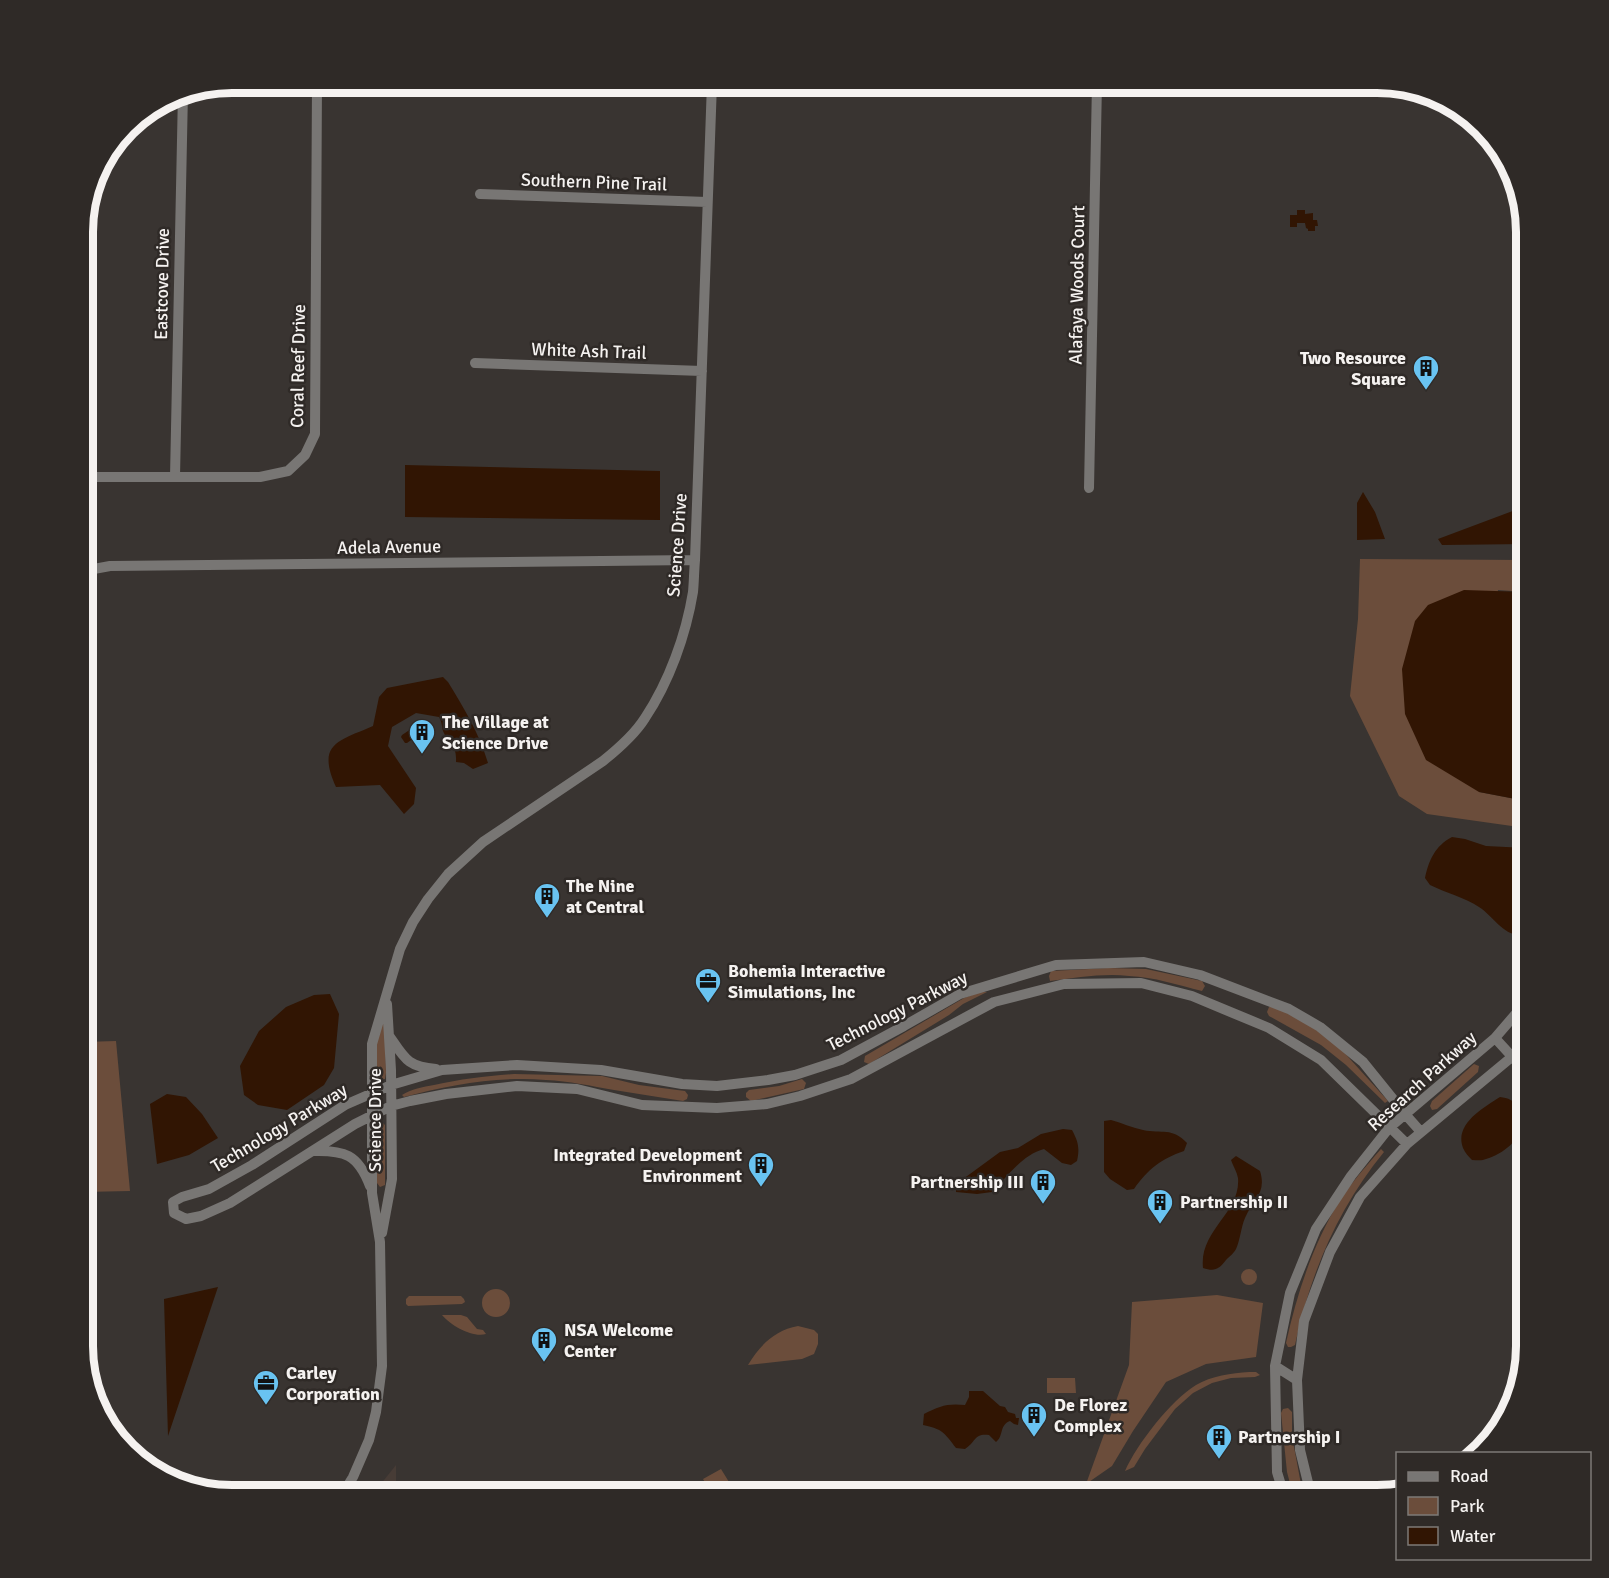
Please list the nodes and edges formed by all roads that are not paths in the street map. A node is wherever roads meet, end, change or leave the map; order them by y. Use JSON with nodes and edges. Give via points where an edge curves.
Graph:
{"nodes":[{"id":1,"x":317,"y":93,"type":"edge"},
{"id":2,"x":712,"y":93,"type":"edge"},
{"id":3,"x":1097,"y":93,"type":"edge"},
{"id":4,"x":183,"y":102,"type":"edge"},
{"id":5,"x":480,"y":194,"type":"dead end"},
{"id":6,"x":707,"y":202,"type":"junction"},
{"id":7,"x":476,"y":363,"type":"dead end"},
{"id":8,"x":702,"y":371,"type":"junction"},
{"id":9,"x":93,"y":477,"type":"edge"},
{"id":10,"x":176,"y":477,"type":"junction"},
{"id":11,"x":1089,"y":488,"type":"dead end"},
{"id":12,"x":695,"y":560,"type":"junction"},
{"id":13,"x":93,"y":569,"type":"edge"},
{"id":14,"x":1017,"y":976,"type":"junction"},
{"id":15,"x":1023,"y":995,"type":"junction"},
{"id":16,"x":387,"y":996,"type":"junction"},
{"id":17,"x":1516,"y":1014,"type":"edge"},
{"id":18,"x":390,"y":1036,"type":"junction"},
{"id":19,"x":1495,"y":1038,"type":"junction"},
{"id":20,"x":1516,"y":1053,"type":"edge"},
{"id":21,"x":1513,"y":1056,"type":"junction"},
{"id":22,"x":1516,"y":1059,"type":"edge"},
{"id":23,"x":841,"y":1060,"type":"junction"},
{"id":24,"x":442,"y":1070,"type":"junction"},
{"id":25,"x":851,"y":1079,"type":"junction"},
{"id":26,"x":391,"y":1085,"type":"junction"},
{"id":27,"x":717,"y":1086,"type":"junction"},
{"id":28,"x":372,"y":1093,"type":"junction"},
{"id":29,"x":391,"y":1106,"type":"junction"},
{"id":30,"x":717,"y":1108,"type":"junction"},
{"id":31,"x":1405,"y":1114,"type":"junction"},
{"id":32,"x":372,"y":1115,"type":"junction"},
{"id":33,"x":1389,"y":1128,"type":"junction"},
{"id":34,"x":1421,"y":1132,"type":"junction"},
{"id":35,"x":1407,"y":1144,"type":"junction"},
{"id":36,"x":312,"y":1151,"type":"junction"},
{"id":37,"x":372,"y":1193,"type":"junction"},
{"id":38,"x":380,"y":1242,"type":"junction"},
{"id":39,"x":1275,"y":1366,"type":"junction"},
{"id":40,"x":1297,"y":1380,"type":"junction"},
{"id":41,"x":1275,"y":1386,"type":"junction"},
{"id":42,"x":348,"y":1485,"type":"edge"},
{"id":43,"x":1281,"y":1485,"type":"edge"},
{"id":44,"x":1308,"y":1485,"type":"edge"}],
"edges":[{"from":1,"to":10,"type":"street","name":"Coral Reef Drive","via":[[315,434],[305,455],[288,471],[260,477]]},
{"from":2,"to":6,"type":"street","name":"Science Drive"},
{"from":3,"to":11,"type":"street","name":"Alafaya Woods Court"},
{"from":4,"to":10,"type":"street","name":"Eastcove Drive"},
{"from":5,"to":6,"type":"street","name":"Southern Pine Trail"},
{"from":6,"to":8,"type":"street","name":"Science Drive"},
{"from":7,"to":8,"type":"street","name":"White Ash Trail"},
{"from":8,"to":12,"type":"street","name":"Science Drive"},
{"from":9,"to":10,"type":"street","name":"Coral Reef Drive"},
{"from":12,"to":13,"type":"street","name":"Adela Avenue"},
{"from":12,"to":16,"type":"street","name":"Science Drive","via":[[693,592],[674,662],[645,719],[610,756],[483,842],[448,874],[413,922],[400,949]]},
{"from":14,"to":15,"type":"street"},
{"from":14,"to":23,"type":"street","name":"Technology Parkway","via":[[960,994]]},
{"from":14,"to":31,"type":"street","name":"Technology Parkway","via":[[1056,965],[1144,962],[1211,979],[1289,1009],[1320,1027],[1363,1062]]},
{"from":15,"to":25,"type":"street","name":"Technology Parkway","via":[[994,1002]]},
{"from":15,"to":33,"type":"street","name":"Technology Parkway","via":[[1064,984],[1141,983],[1192,996],[1269,1028],[1321,1060]]},
{"from":16,"to":18,"type":"street","name":"Science Drive"},
{"from":16,"to":28,"type":"street","name":"Science Drive","via":[[372,1044]]},
{"from":17,"to":19,"type":"street","name":"Research Parkway"},
{"from":18,"to":24,"type":"street","via":[[414,1065]]},
{"from":18,"to":26,"type":"street","name":"Science Drive"},
{"from":19,"to":21,"type":"street"},
{"from":19,"to":31,"type":"street","name":"Research Parkway"},
{"from":20,"to":21,"type":"street","name":"Research Parkway"},
{"from":21,"to":22,"type":"street"},
{"from":21,"to":34,"type":"street","name":"Research Parkway"},
{"from":23,"to":25,"type":"street"},
{"from":23,"to":27,"type":"street","name":"Technology Parkway","via":[[795,1075]]},
{"from":24,"to":26,"type":"street","name":"Technology Parkway"},
{"from":24,"to":27,"type":"street","name":"Technology Parkway","via":[[517,1065],[569,1068]]},
{"from":25,"to":30,"type":"street","name":"Technology Parkway","via":[[789,1099]]},
{"from":26,"to":28,"type":"street","name":"Technology Parkway"},
{"from":26,"to":29,"type":"street","name":"Science Drive"},
{"from":27,"to":30,"type":"street"},
{"from":28,"to":32,"type":"street","name":"Science Drive"},
{"from":28,"to":36,"type":"street","name":"Technology Parkway","via":[[345,1105],[209,1189],[173,1202],[174,1213],[186,1219],[230,1203]]},
{"from":29,"to":30,"type":"street","name":"Technology Parkway","via":[[446,1094],[517,1086],[578,1089],[642,1105]]},
{"from":29,"to":32,"type":"street","name":"Technology Parkway"},
{"from":29,"to":38,"type":"street","name":"Science Drive","via":[[392,1179]]},
{"from":31,"to":33,"type":"street","name":"Research Parkway"},
{"from":31,"to":34,"type":"street","name":"Technology Parkway"},
{"from":32,"to":36,"type":"street","name":"Technology Parkway"},
{"from":32,"to":37,"type":"street","name":"Science Drive"},
{"from":33,"to":35,"type":"street","name":"Technology Parkway"},
{"from":33,"to":39,"type":"street","name":"Research Parkway","via":[[1316,1229],[1290,1293]]},
{"from":34,"to":35,"type":"street","name":"Research Parkway"},
{"from":35,"to":40,"type":"street","name":"Research Parkway","via":[[1360,1197],[1330,1252],[1304,1321]]},
{"from":36,"to":37,"type":"street","via":[[332,1150],[352,1158],[364,1172]]},
{"from":37,"to":38,"type":"street","name":"Science Drive"},
{"from":38,"to":42,"type":"street","name":"Science Drive","via":[[382,1366],[369,1440]]},
{"from":39,"to":40,"type":"street"},
{"from":39,"to":41,"type":"street","name":"Research Parkway"},
{"from":40,"to":41,"type":"street"},
{"from":40,"to":44,"type":"street","name":"Research Parkway","via":[[1300,1450]]},
{"from":41,"to":43,"type":"street","name":"Research Parkway","via":[[1277,1472]]}]}
